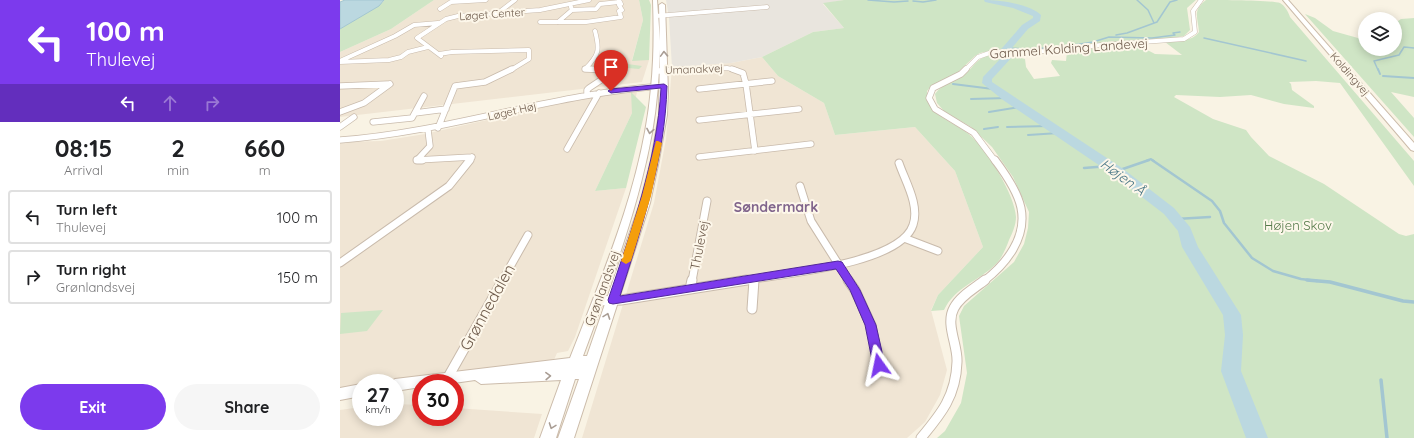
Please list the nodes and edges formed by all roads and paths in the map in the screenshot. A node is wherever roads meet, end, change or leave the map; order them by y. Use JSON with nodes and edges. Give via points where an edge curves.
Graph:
{"nodes":[{"id":1,"x":515,"y":0,"type":"edge"},
{"id":2,"x":589,"y":0,"type":"edge"},
{"id":3,"x":655,"y":0,"type":"edge"},
{"id":4,"x":662,"y":0,"type":"edge"},
{"id":5,"x":1201,"y":0,"type":"edge"},
{"id":6,"x":1285,"y":0,"type":"edge"},
{"id":7,"x":487,"y":1,"type":"edge"},
{"id":8,"x":619,"y":1,"type":"edge"},
{"id":9,"x":569,"y":5,"type":"junction"},
{"id":10,"x":767,"y":7,"type":"dead end"},
{"id":11,"x":440,"y":9,"type":"dead end"},
{"id":12,"x":572,"y":10,"type":"junction"},
{"id":13,"x":498,"y":13,"type":"junction"},
{"id":14,"x":660,"y":16,"type":"junction"},
{"id":15,"x":540,"y":22,"type":"dead end"},
{"id":16,"x":558,"y":22,"type":"junction"},
{"id":17,"x":440,"y":23,"type":"junction"},
{"id":18,"x":595,"y":31,"type":"dead end"},
{"id":19,"x":428,"y":47,"type":"junction"},
{"id":20,"x":340,"y":62,"type":"edge"},
{"id":21,"x":660,"y":71,"type":"junction"},
{"id":22,"x":772,"y":81,"type":"dead end"},
{"id":23,"x":746,"y":84,"type":"junction"},
{"id":24,"x":340,"y":86,"type":"edge"},
{"id":25,"x":660,"y":86,"type":"junction"},
{"id":26,"x":699,"y":89,"type":"dead end"},
{"id":27,"x":599,"y":93,"type":"junction"},
{"id":28,"x":587,"y":95,"type":"junction"},
{"id":29,"x":424,"y":96,"type":"dead end"},
{"id":30,"x":446,"y":108,"type":"junction"},
{"id":31,"x":799,"y":109,"type":"dead end"},
{"id":32,"x":340,"y":112,"type":"edge"},
{"id":33,"x":415,"y":113,"type":"junction"},
{"id":34,"x":750,"y":114,"type":"junction"},
{"id":35,"x":340,"y":116,"type":"edge"},
{"id":36,"x":699,"y":120,"type":"dead end"},
{"id":37,"x":373,"y":122,"type":"dead end"},
{"id":38,"x":340,"y":127,"type":"edge"},
{"id":39,"x":438,"y":128,"type":"junction"},
{"id":40,"x":428,"y":130,"type":"junction"},
{"id":41,"x":340,"y":140,"type":"edge"},
{"id":42,"x":811,"y":144,"type":"dead end"},
{"id":43,"x":1414,"y":148,"type":"edge"},
{"id":44,"x":567,"y":149,"type":"dead end"},
{"id":45,"x":755,"y":151,"type":"junction"},
{"id":46,"x":699,"y":157,"type":"dead end"},
{"id":47,"x":899,"y":163,"type":"dead end"},
{"id":48,"x":800,"y":186,"type":"dead end"},
{"id":49,"x":707,"y":201,"type":"dead end"},
{"id":50,"x":528,"y":235,"type":"dead end"},
{"id":51,"x":904,"y":238,"type":"junction"},
{"id":52,"x":938,"y":251,"type":"dead end"},
{"id":53,"x":340,"y":264,"type":"edge"},
{"id":54,"x":838,"y":265,"type":"junction"},
{"id":55,"x":754,"y":279,"type":"junction"},
{"id":56,"x":690,"y":289,"type":"junction"},
{"id":57,"x":613,"y":300,"type":"junction"},
{"id":58,"x":598,"y":302,"type":"junction"},
{"id":59,"x":752,"y":309,"type":"dead end"},
{"id":60,"x":879,"y":365,"type":"dead end"},
{"id":61,"x":589,"y":367,"type":"junction"},
{"id":62,"x":572,"y":368,"type":"junction"},
{"id":63,"x":452,"y":374,"type":"edge"},
{"id":64,"x":464,"y":377,"type":"edge"},
{"id":65,"x":352,"y":392,"type":"edge"},
{"id":66,"x":340,"y":394,"type":"edge"},
{"id":67,"x":548,"y":438,"type":"edge"},
{"id":68,"x":566,"y":438,"type":"edge"},
{"id":69,"x":921,"y":438,"type":"edge"}],
"edges":[{"from":1,"to":13,"type":"street"},
{"from":2,"to":9,"type":"street","name":"Løget Center"},
{"from":3,"to":14,"type":"street","name":"Grønlandsvej"},
{"from":4,"to":14,"type":"street","name":"Grønlandsvej"},
{"from":5,"to":69,"type":"street","name":"Gammel Kolding Landevej","via":[[1193,7],[1192,12],[1195,32],[1184,39],[987,54],[978,57],[961,74],[933,88],[930,98],[936,109],[974,133],[988,149],[1014,192],[1021,207],[1022,220],[1020,233],[1009,257],[998,270],[960,299],[953,309],[951,321],[957,362],[951,394],[942,413]]},
{"from":6,"to":43,"type":"street","name":"Koldingvej"},
{"from":7,"to":11,"type":"street","via":[[451,2]]},
{"from":8,"to":12,"type":"street","name":"Løget Center","via":[[600,4],[596,9]]},
{"from":8,"to":16,"type":"street","name":"Løget Center","via":[[622,17],[586,22]]},
{"from":9,"to":12,"type":"street"},
{"from":9,"to":13,"type":"street","name":"Løget Center"},
{"from":10,"to":14,"type":"street"},
{"from":12,"to":16,"type":"street"},
{"from":13,"to":17,"type":"street","name":"Løget Center","via":[[454,16]]},
{"from":14,"to":21,"type":"street","name":"Grønlandsvej"},
{"from":15,"to":16,"type":"street","name":"Løget Center"},
{"from":17,"to":19,"type":"street","name":"Løget Center","via":[[417,38]]},
{"from":17,"to":20,"type":"street","name":"Løget Center","via":[[414,25]]},
{"from":18,"to":28,"type":"street","via":[[600,47],[598,55],[585,69],[616,70],[589,88]]},
{"from":19,"to":20,"type":"street","name":"Løget Center","via":[[389,60]]},
{"from":19,"to":30,"type":"street","via":[[440,55],[452,52],[529,50],[529,59],[500,76],[485,82],[455,86]]},
{"from":21,"to":23,"type":"street","name":"Umanakvej","via":[[734,69],[743,73]]},
{"from":21,"to":25,"type":"street","name":"Grønlandsvej"},
{"from":22,"to":23,"type":"street","name":"Umanakvej"},
{"from":23,"to":26,"type":"street","name":"Umanakvej"},
{"from":23,"to":34,"type":"street","name":"Umanakvej"},
{"from":24,"to":32,"type":"street","via":[[390,84],[364,103]]},
{"from":25,"to":27,"type":"street","name":"Løget Høj"},
{"from":25,"to":57,"type":"street","name":"Grønlandsvej","via":[[663,115],[657,152],[647,196]]},
{"from":25,"to":58,"type":"street","name":"Grønlandsvej","one_way":true,"via":[[640,176]]},
{"from":27,"to":28,"type":"street","name":"Løget Høj"},
{"from":27,"to":44,"type":"street"},
{"from":28,"to":39,"type":"street","name":"Løget Høj"},
{"from":29,"to":33,"type":"street"},
{"from":30,"to":33,"type":"street"},
{"from":30,"to":39,"type":"street"},
{"from":31,"to":34,"type":"street"},
{"from":33,"to":37,"type":"street","via":[[412,118]]},
{"from":34,"to":36,"type":"street"},
{"from":34,"to":45,"type":"street","name":"Umanakvej"},
{"from":35,"to":38,"type":"street","via":[[352,118]]},
{"from":39,"to":40,"type":"street","name":"Løget Høj"},
{"from":40,"to":41,"type":"street","name":"Løget Høj"},
{"from":40,"to":53,"type":"street","via":[[430,146],[417,160],[472,157],[448,186]]},
{"from":42,"to":45,"type":"street"},
{"from":45,"to":46,"type":"street"},
{"from":47,"to":51,"type":"street","name":"Thulevej","via":[[915,211],[912,227]]},
{"from":48,"to":54,"type":"street","via":[[811,221]]},
{"from":49,"to":56,"type":"street","name":"Thulevej"},
{"from":50,"to":63,"type":"street","name":"Grønnedalen"},
{"from":51,"to":52,"type":"street"},
{"from":51,"to":54,"type":"street","name":"Thulevej","via":[[875,256]]},
{"from":54,"to":55,"type":"street","name":"Thulevej"},
{"from":54,"to":60,"type":"street","via":[[855,290],[870,325]]},
{"from":55,"to":56,"type":"street","name":"Thulevej"},
{"from":55,"to":59,"type":"street"},
{"from":56,"to":57,"type":"street","name":"Thulevej"},
{"from":57,"to":58,"type":"street","name":"Thulevej"},
{"from":61,"to":57,"type":"street","name":"Grønlandsvej","one_way":true},
{"from":58,"to":62,"type":"street","name":"Grønlandsvej"},
{"from":61,"to":62,"type":"street"},
{"from":61,"to":68,"type":"street","name":"Grønlandsvej"},
{"from":62,"to":64,"type":"street"},
{"from":62,"to":67,"type":"street","name":"Grønlandsvej","one_way":true},
{"from":65,"to":66,"type":"street"}]}
